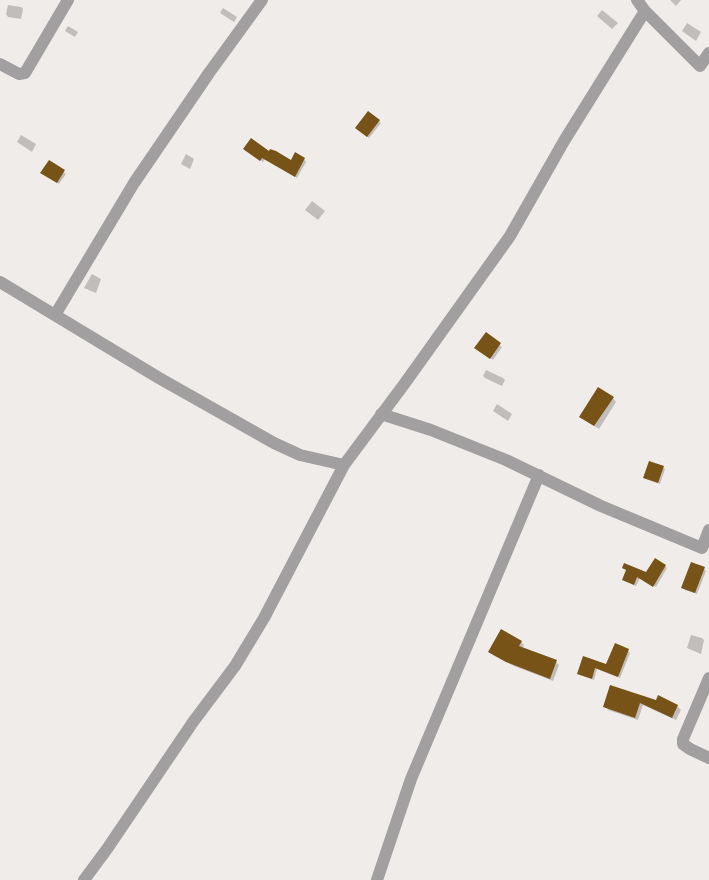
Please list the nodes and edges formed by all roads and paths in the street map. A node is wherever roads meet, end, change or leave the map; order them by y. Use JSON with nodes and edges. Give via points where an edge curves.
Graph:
{"nodes":[{"id":1,"x":68,"y":0,"type":"edge"},
{"id":2,"x":262,"y":0,"type":"edge"},
{"id":3,"x":637,"y":0,"type":"edge"},
{"id":4,"x":645,"y":11,"type":"junction"},
{"id":5,"x":709,"y":54,"type":"edge"},
{"id":6,"x":0,"y":64,"type":"edge"},
{"id":7,"x":705,"y":70,"type":"edge"},
{"id":8,"x":0,"y":282,"type":"edge"},
{"id":9,"x":55,"y":315,"type":"junction"},
{"id":10,"x":381,"y":414,"type":"junction"},
{"id":11,"x":344,"y":465,"type":"junction"},
{"id":12,"x":539,"y":475,"type":"junction"},
{"id":13,"x":709,"y":530,"type":"edge"},
{"id":14,"x":706,"y":549,"type":"edge"},
{"id":15,"x":709,"y":678,"type":"edge"},
{"id":16,"x":709,"y":758,"type":"edge"},
{"id":17,"x":83,"y":880,"type":"edge"},
{"id":18,"x":377,"y":880,"type":"edge"}],
"edges":[{"from":1,"to":6,"type":"street","via":[[25,73]]},
{"from":2,"to":9,"type":"street","via":[[134,183]]},
{"from":3,"to":4,"type":"street"},
{"from":4,"to":7,"type":"street"},
{"from":4,"to":10,"type":"street","via":[[510,236]]},
{"from":5,"to":7,"type":"street"},
{"from":8,"to":9,"type":"street"},
{"from":9,"to":11,"type":"street","via":[[274,443],[300,455]]},
{"from":10,"to":11,"type":"street"},
{"from":10,"to":12,"type":"street"},
{"from":11,"to":17,"type":"street","via":[[235,666]]},
{"from":12,"to":14,"type":"street","via":[[600,506]]},
{"from":12,"to":18,"type":"street","via":[[411,779]]},
{"from":13,"to":14,"type":"street"},
{"from":15,"to":16,"type":"street","via":[[683,744]]}]}
